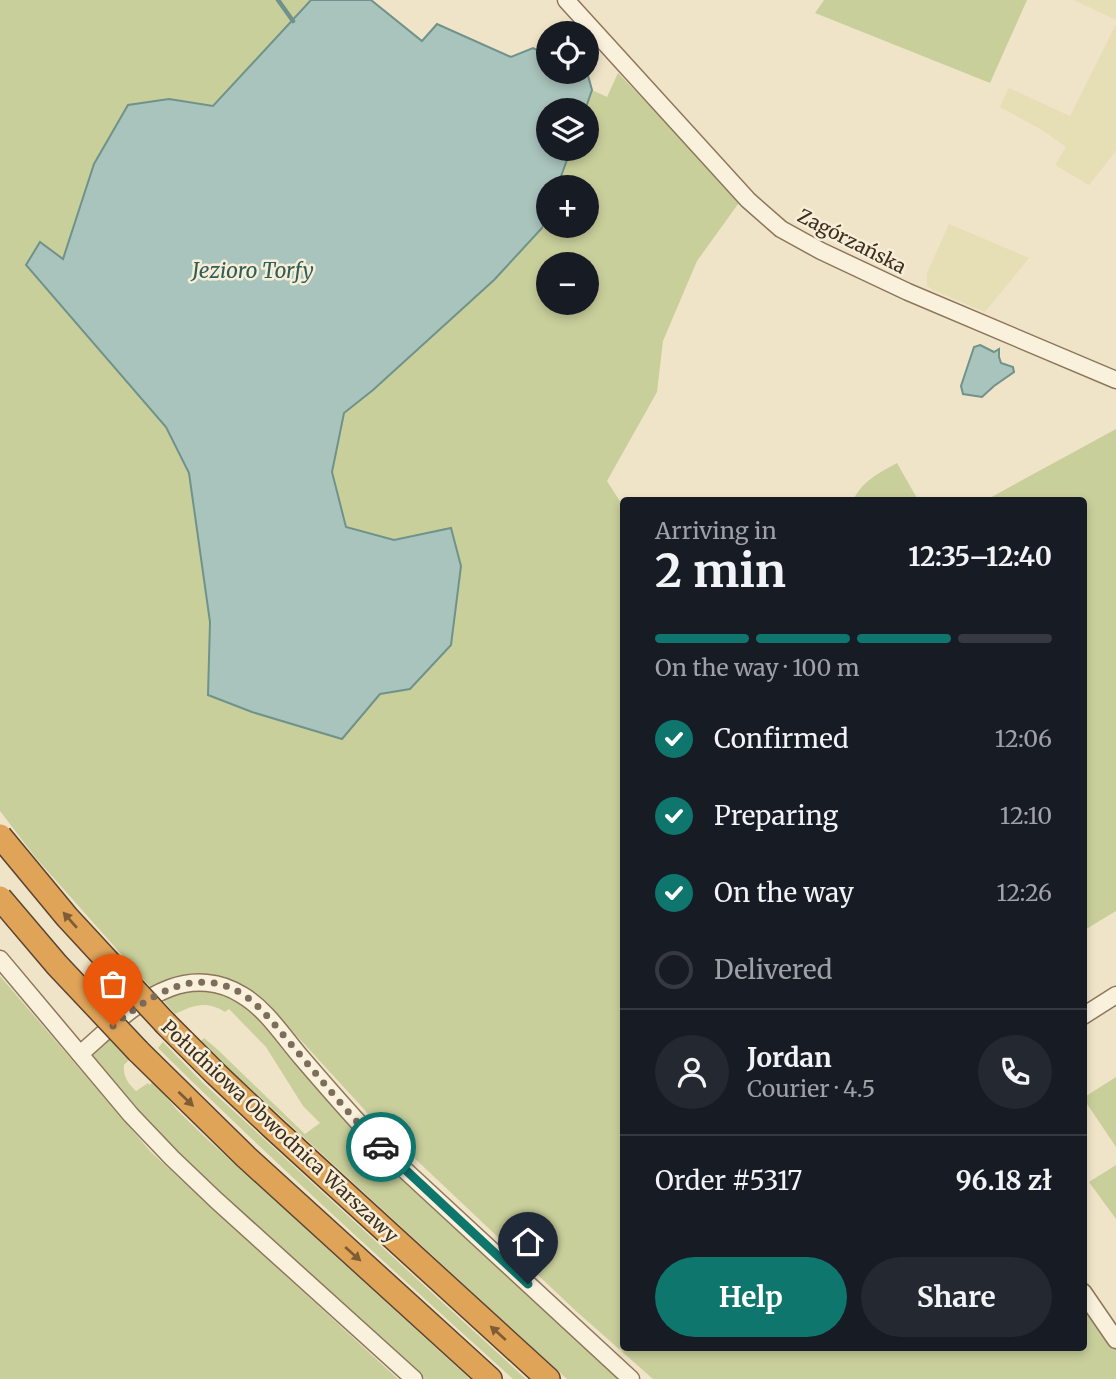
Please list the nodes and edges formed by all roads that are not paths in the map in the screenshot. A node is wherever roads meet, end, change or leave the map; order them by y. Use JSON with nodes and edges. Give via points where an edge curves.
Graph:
{"nodes":[{"id":1,"x":565,"y":0,"type":"edge"},
{"id":2,"x":1116,"y":380,"type":"edge"},
{"id":3,"x":0,"y":836,"type":"edge"},
{"id":4,"x":0,"y":898,"type":"edge"},
{"id":5,"x":0,"y":959,"type":"edge"},
{"id":6,"x":1116,"y":995,"type":"edge"},
{"id":7,"x":1087,"y":1013,"type":"edge"},
{"id":8,"x":80,"y":1054,"type":"junction"},
{"id":9,"x":1087,"y":1299,"type":"edge"},
{"id":10,"x":1116,"y":1340,"type":"edge"},
{"id":11,"x":414,"y":1379,"type":"edge"},
{"id":12,"x":490,"y":1379,"type":"edge"},
{"id":13,"x":548,"y":1379,"type":"edge"},
{"id":14,"x":631,"y":1379,"type":"edge"}],
"edges":[{"from":1,"to":2,"type":"street","name":"Zagórzańska","via":[[748,200],[781,229],[908,292]]},
{"from":13,"to":3,"type":"highway","name":"Południowa Obwodnica Warszawy","one_way":true,"bridge":true,"via":[[216,1074],[75,926]]},
{"from":4,"to":12,"type":"highway","name":"Południowa Obwodnica Warszawy","one_way":true,"bridge":true,"via":[[138,1051],[246,1157]]},
{"from":5,"to":8,"type":"street"},
{"from":6,"to":7,"type":"street"},
{"from":8,"to":11,"type":"street","via":[[172,1158]]},
{"from":8,"to":14,"type":"street","via":[[129,1012],[169,988],[209,983],[244,996],[394,1160]]},
{"from":9,"to":10,"type":"street"}]}
